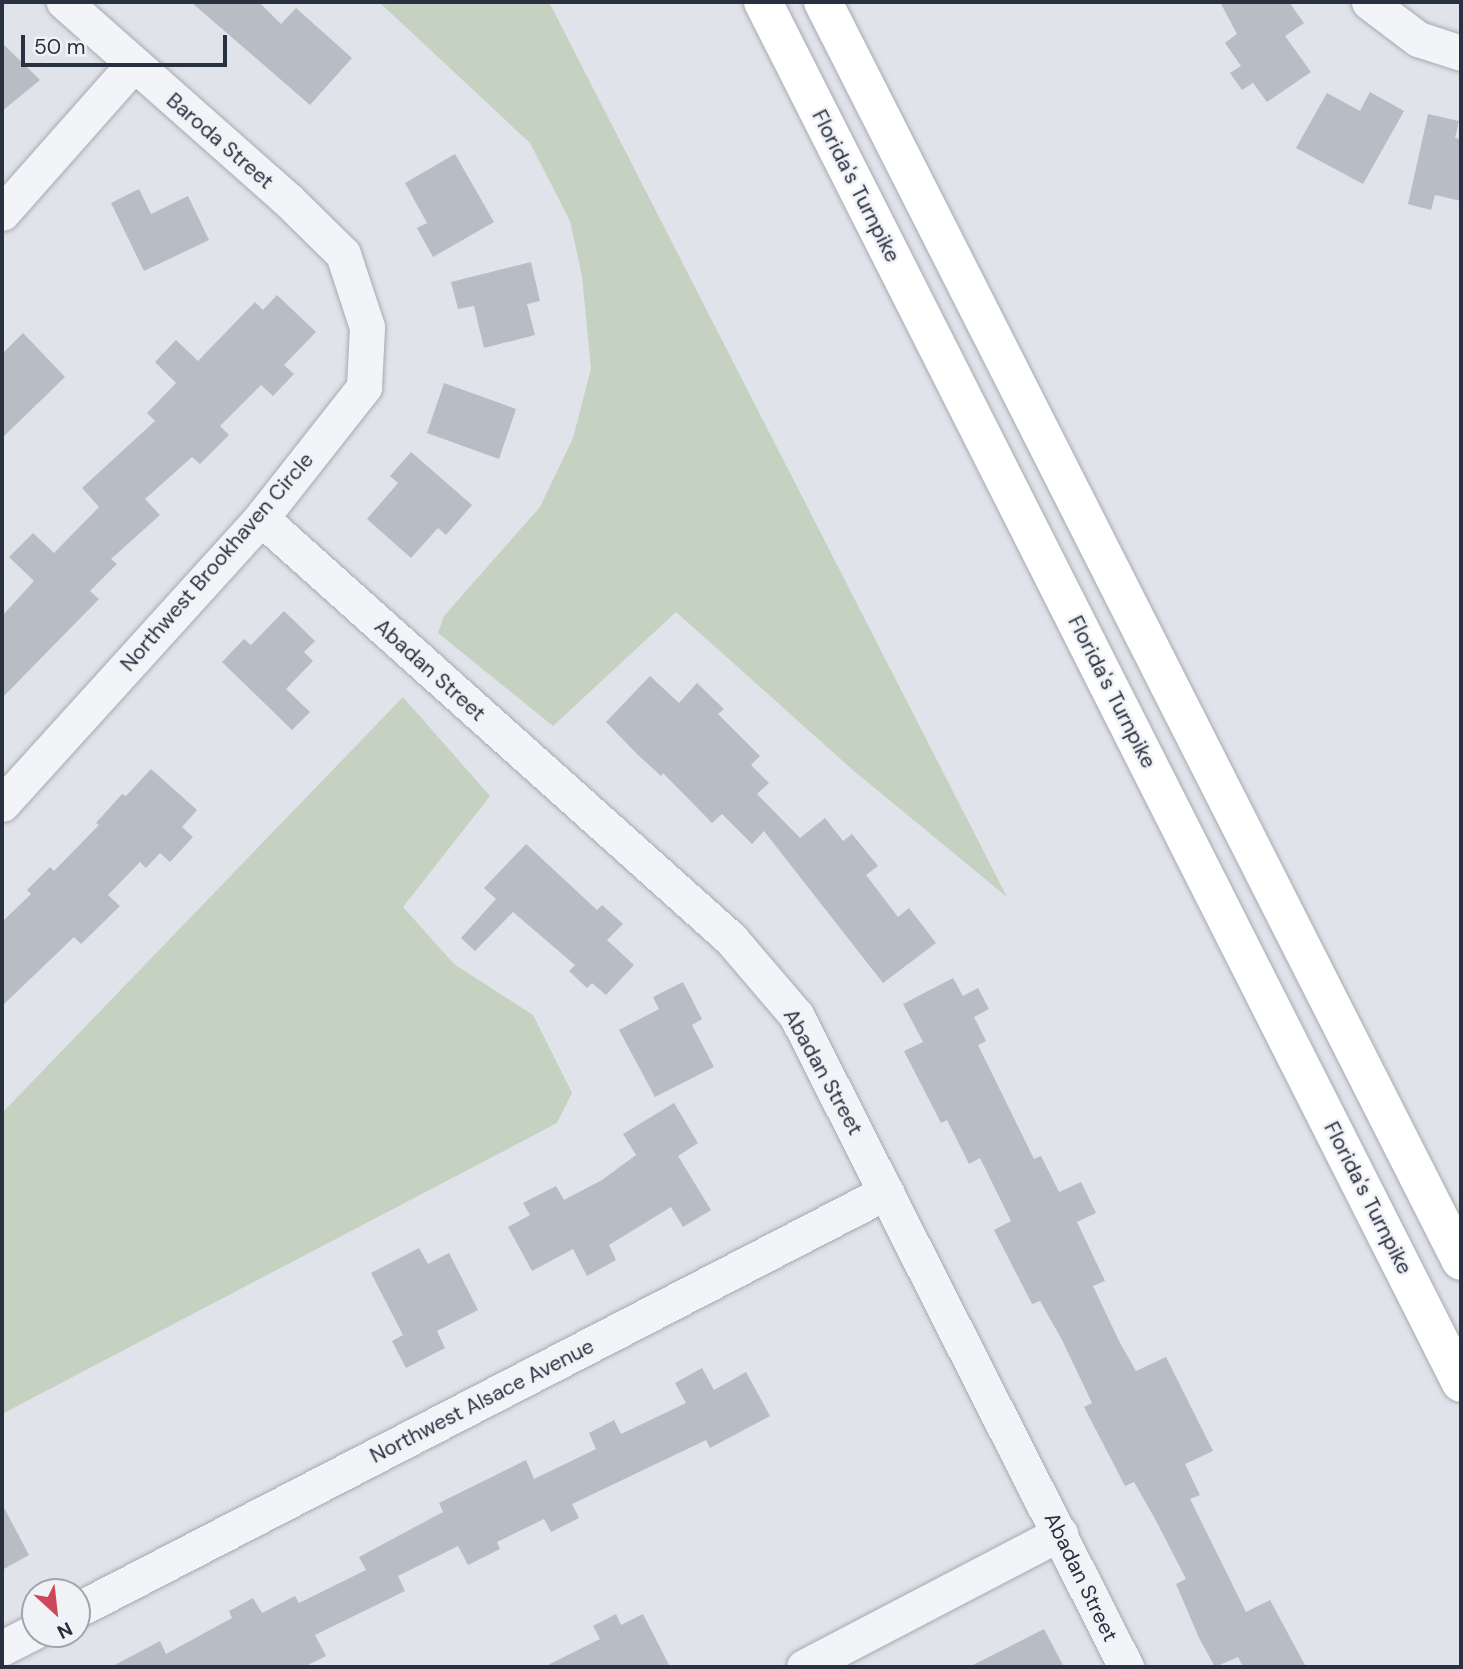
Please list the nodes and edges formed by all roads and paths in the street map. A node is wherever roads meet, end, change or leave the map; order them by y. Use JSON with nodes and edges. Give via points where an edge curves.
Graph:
{"nodes":[{"id":1,"x":64,"y":2,"type":"edge"},
{"id":2,"x":763,"y":2,"type":"edge"},
{"id":3,"x":823,"y":2,"type":"edge"},
{"id":4,"x":1369,"y":2,"type":"edge"},
{"id":5,"x":1461,"y":53,"type":"edge"},
{"id":6,"x":133,"y":65,"type":"junction"},
{"id":7,"x":2,"y":213,"type":"edge"},
{"id":8,"x":343,"y":254,"type":"joint"},
{"id":9,"x":261,"y":518,"type":"junction"},
{"id":10,"x":2,"y":804,"type":"edge"},
{"id":11,"x":886,"y":1192,"type":"junction"},
{"id":12,"x":1461,"y":1261,"type":"edge"},
{"id":13,"x":1461,"y":1383,"type":"edge"},
{"id":14,"x":1060,"y":1533,"type":"junction"},
{"id":15,"x":91,"y":1603,"type":"edge"},
{"id":16,"x":21,"y":1638,"type":"edge"},
{"id":17,"x":2,"y":1648,"type":"edge"},
{"id":18,"x":804,"y":1667,"type":"edge"},
{"id":19,"x":1126,"y":1667,"type":"edge"}],
"edges":[{"from":1,"to":6,"type":"street","name":"Baroda Street"},
{"from":2,"to":13,"type":"highway","name":"Florida's Turnpike"},
{"from":3,"to":12,"type":"highway"},
{"from":4,"to":5,"type":"street","via":[[1418,39]]},
{"from":6,"to":7,"type":"street"},
{"from":6,"to":8,"type":"street","name":"Baroda Street"},
{"from":8,"to":9,"type":"street","name":"Northwest Brookhaven Circle","via":[[367,327],[364,387]]},
{"from":9,"to":10,"type":"street","name":"Northwest Brookhaven Circle"},
{"from":9,"to":11,"type":"street","name":"Abadan Street","via":[[730,939],[796,1015]]},
{"from":11,"to":14,"type":"street","name":"Abadan Street"},
{"from":11,"to":15,"type":"street","name":"Northwest Alsace Avenue"},
{"from":14,"to":18,"type":"street"},
{"from":14,"to":19,"type":"street","name":"Abadan Street"},
{"from":16,"to":17,"type":"street"}]}
